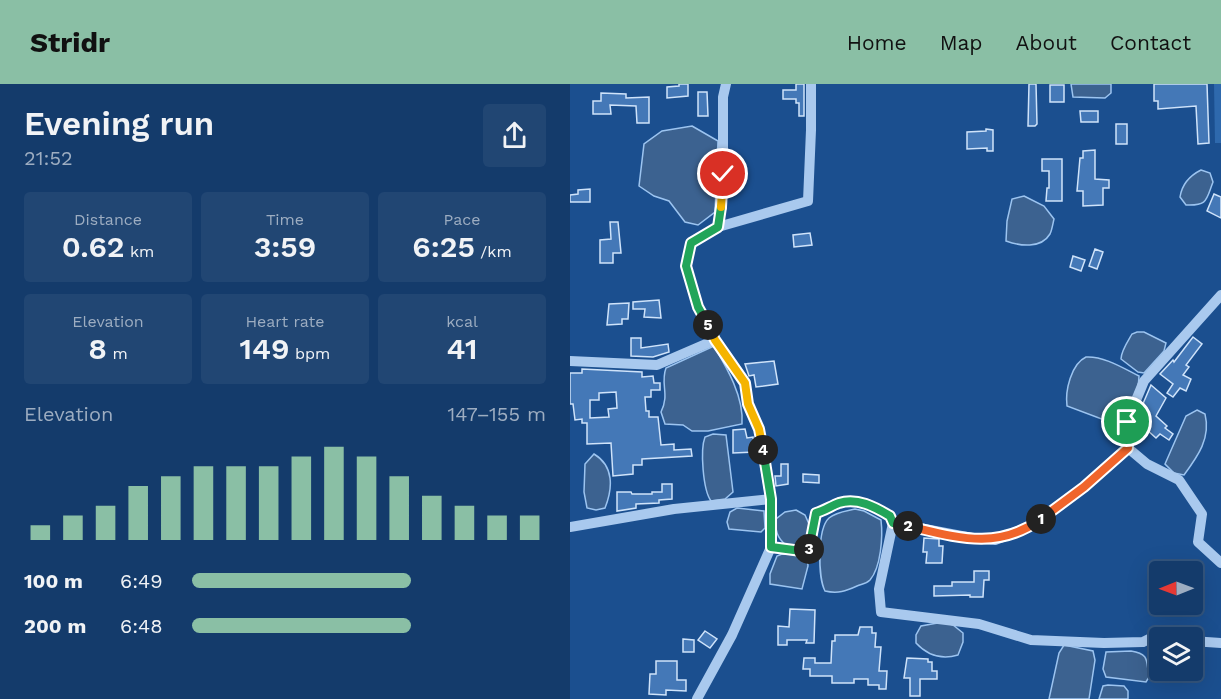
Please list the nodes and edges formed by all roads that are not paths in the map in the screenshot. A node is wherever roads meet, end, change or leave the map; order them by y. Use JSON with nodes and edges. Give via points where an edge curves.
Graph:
{"nodes":[{"id":1,"x":726,"y":84,"type":"edge"},
{"id":2,"x":811,"y":84,"type":"edge"},
{"id":3,"x":718,"y":227,"type":"junction"},
{"id":4,"x":1221,"y":295,"type":"edge"},
{"id":5,"x":715,"y":340,"type":"junction"},
{"id":6,"x":570,"y":361,"type":"edge"},
{"id":7,"x":1128,"y":448,"type":"junction"},
{"id":8,"x":771,"y":499,"type":"junction"},
{"id":9,"x":893,"y":523,"type":"junction"},
{"id":10,"x":570,"y":527,"type":"edge"},
{"id":11,"x":771,"y":547,"type":"junction"},
{"id":12,"x":1221,"y":563,"type":"edge"},
{"id":13,"x":1149,"y":639,"type":"edge"},
{"id":14,"x":1203,"y":642,"type":"edge"},
{"id":15,"x":1221,"y":643,"type":"edge"},
{"id":16,"x":697,"y":699,"type":"edge"}],
"edges":[{"from":1,"to":3,"type":"street"},
{"from":2,"to":3,"type":"street","via":[[808,201]]},
{"from":3,"to":5,"type":"street","via":[[691,243],[686,266],[698,307]]},
{"from":4,"to":7,"type":"street","via":[[1144,381],[1127,422]]},
{"from":5,"to":6,"type":"street","via":[[657,365]]},
{"from":5,"to":8,"type":"street","via":[[745,383],[748,404],[759,429]]},
{"from":7,"to":9,"type":"street","via":[[1084,487],[1029,527],[995,540]]},
{"from":7,"to":12,"type":"street","via":[[1147,464],[1179,480],[1202,514],[1198,542]]},
{"from":8,"to":10,"type":"street"},
{"from":8,"to":11,"type":"street"},
{"from":9,"to":11,"type":"street","via":[[890,516],[866,504],[838,503],[816,513],[809,552]]},
{"from":9,"to":13,"type":"street","via":[[879,589],[881,612],[979,624],[1031,640],[1104,643]]},
{"from":11,"to":16,"type":"street","via":[[732,635]]},
{"from":14,"to":15,"type":"street"}]}
